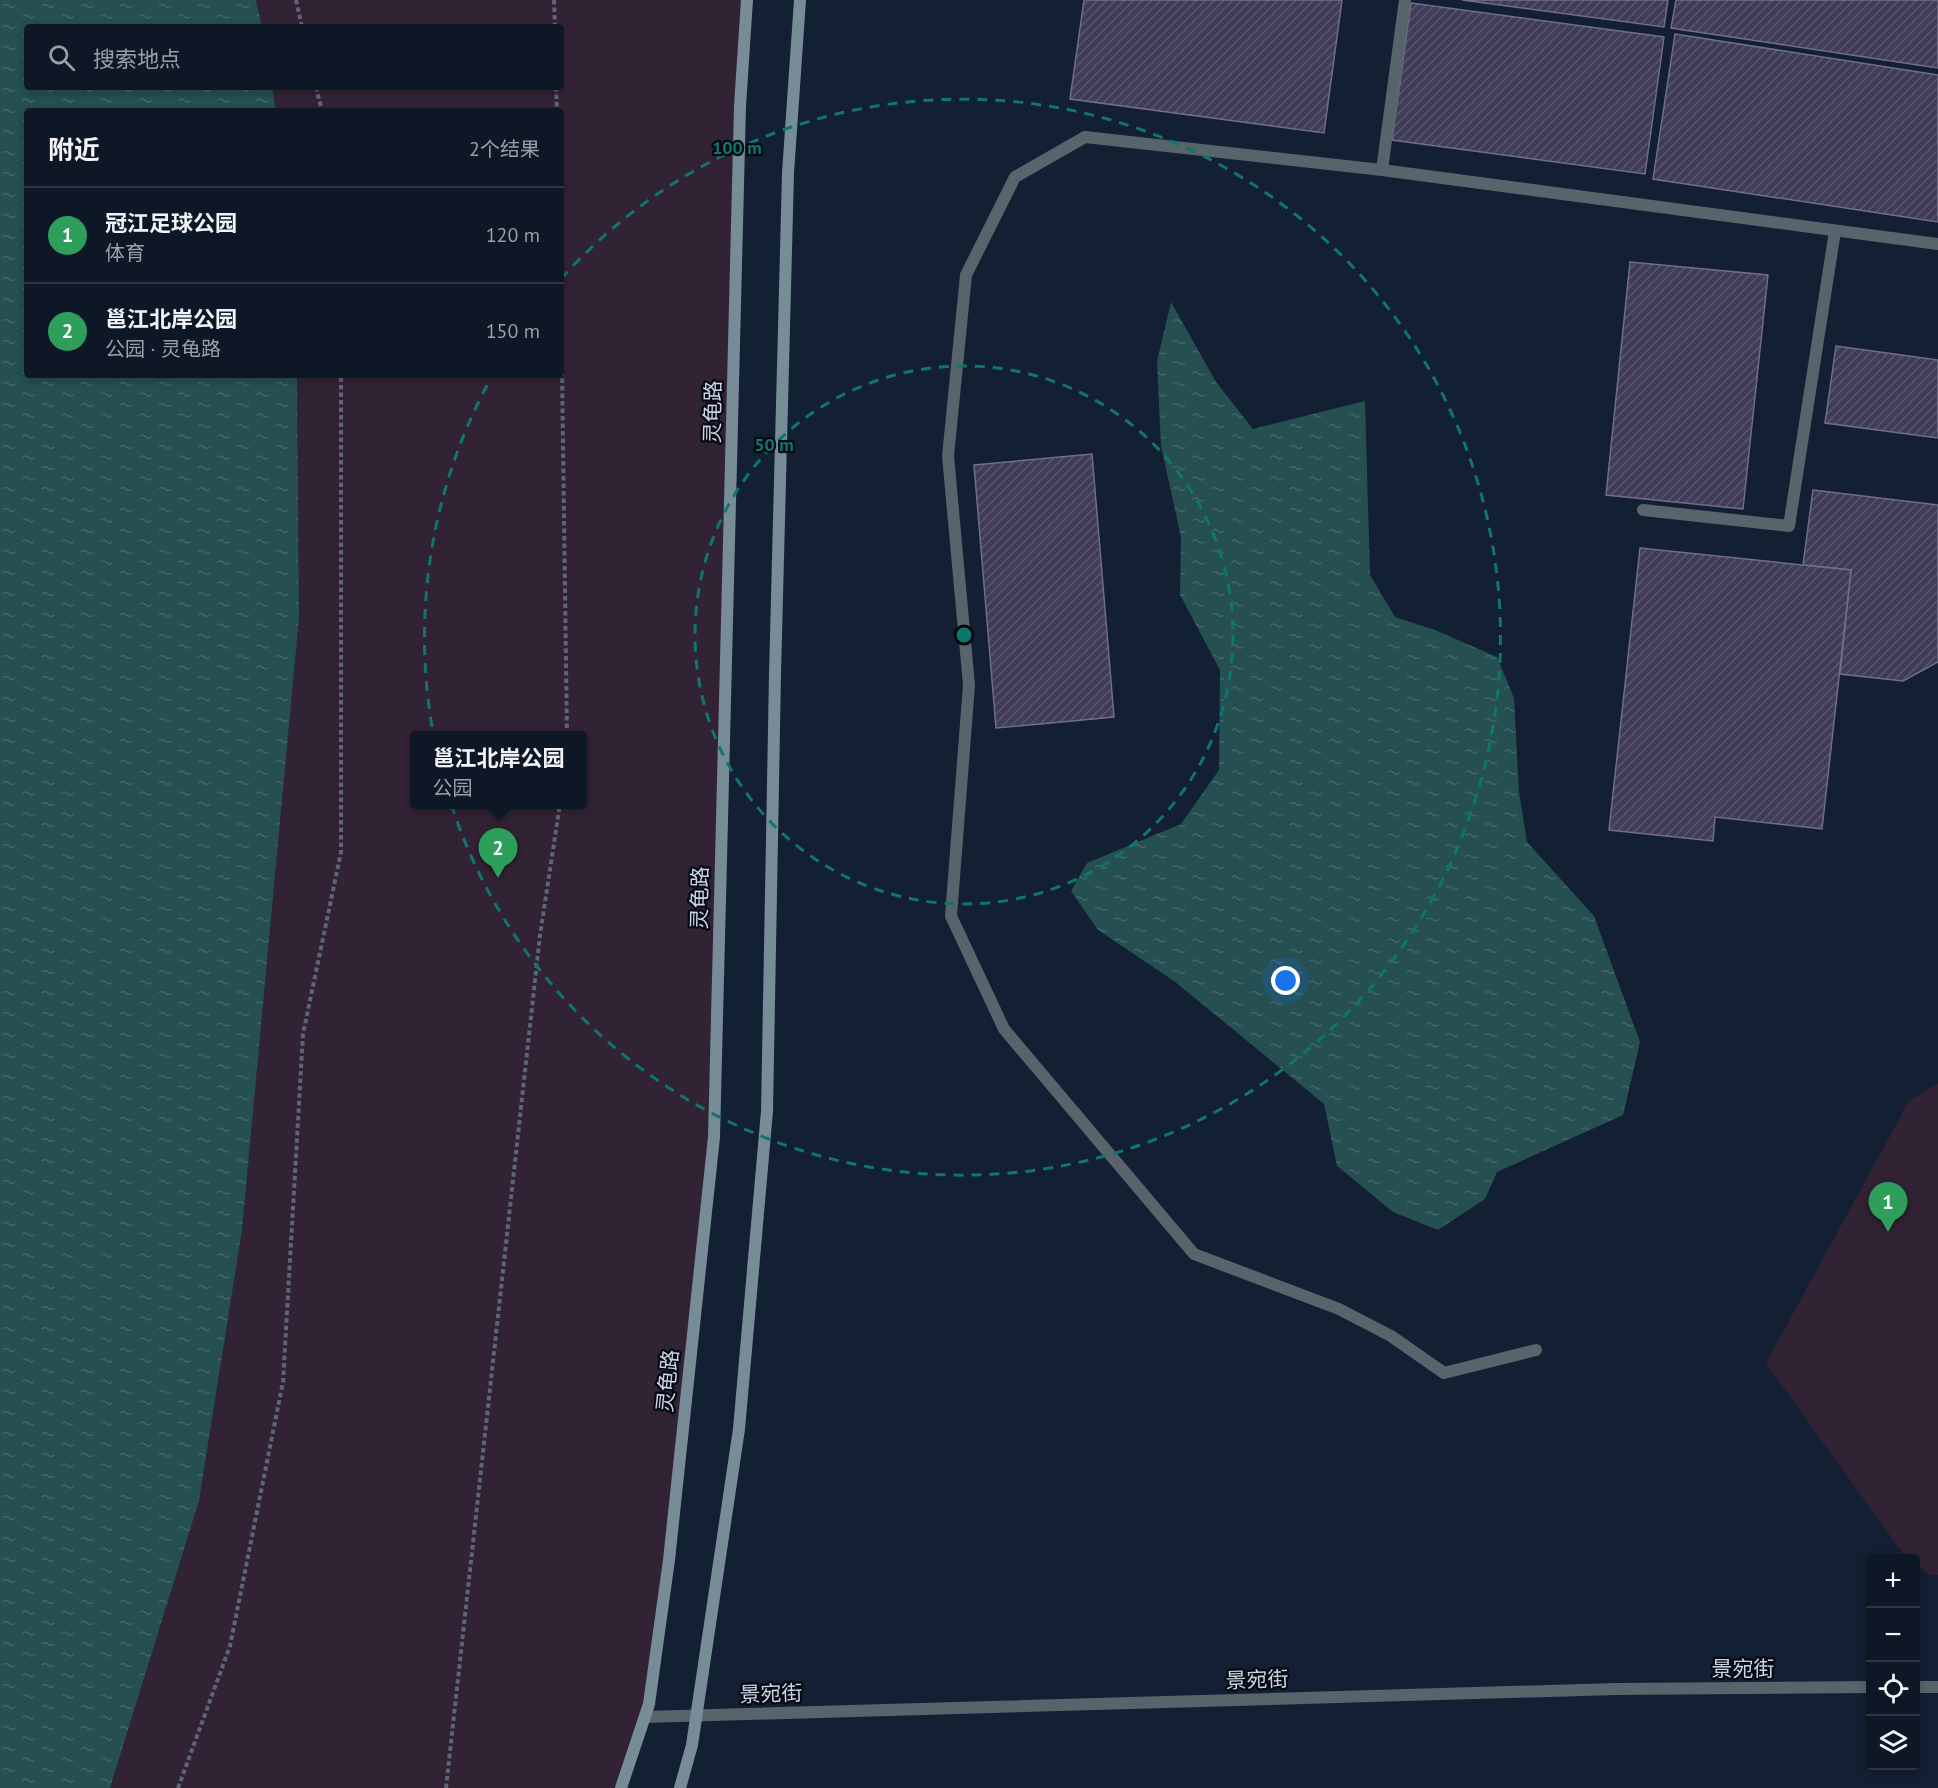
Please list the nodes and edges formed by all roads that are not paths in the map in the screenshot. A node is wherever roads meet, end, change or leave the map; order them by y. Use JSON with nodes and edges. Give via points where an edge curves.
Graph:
{"nodes":[{"id":1,"x":747,"y":0,"type":"edge"},
{"id":2,"x":800,"y":0,"type":"edge"},
{"id":3,"x":1405,"y":0,"type":"edge"},
{"id":4,"x":1382,"y":170,"type":"junction"},
{"id":5,"x":1835,"y":231,"type":"junction"},
{"id":6,"x":1938,"y":244,"type":"edge"},
{"id":7,"x":1643,"y":510,"type":"dead end"},
{"id":8,"x":1536,"y":1350,"type":"dead end"},
{"id":9,"x":1866,"y":1687,"type":"edge"},
{"id":10,"x":1920,"y":1687,"type":"edge"},
{"id":11,"x":1938,"y":1687,"type":"edge"},
{"id":12,"x":696,"y":1716,"type":"junction"},
{"id":13,"x":645,"y":1717,"type":"junction"},
{"id":14,"x":621,"y":1788,"type":"edge"},
{"id":15,"x":680,"y":1788,"type":"edge"}],
"edges":[{"from":1,"to":13,"type":"main road","name":"灵龟路","via":[[740,106],[714,1137],[669,1560]]},
{"from":2,"to":12,"type":"main road","via":[[788,172],[767,1111],[739,1429]]},
{"from":3,"to":4,"type":"street"},
{"from":4,"to":5,"type":"street"},
{"from":4,"to":8,"type":"street","via":[[1085,137],[1016,177],[966,275],[948,456],[969,685],[951,916],[1004,1029],[1194,1254],[1339,1309],[1391,1336],[1444,1373]]},
{"from":5,"to":6,"type":"street"},
{"from":5,"to":7,"type":"street","via":[[1789,526]]},
{"from":9,"to":12,"type":"street","name":"景宛街","via":[[1616,1689]]},
{"from":10,"to":11,"type":"street"},
{"from":12,"to":13,"type":"street","name":"景宛街"},
{"from":12,"to":15,"type":"main road"},
{"from":13,"to":14,"type":"main road","name":"灵龟路"}]}
